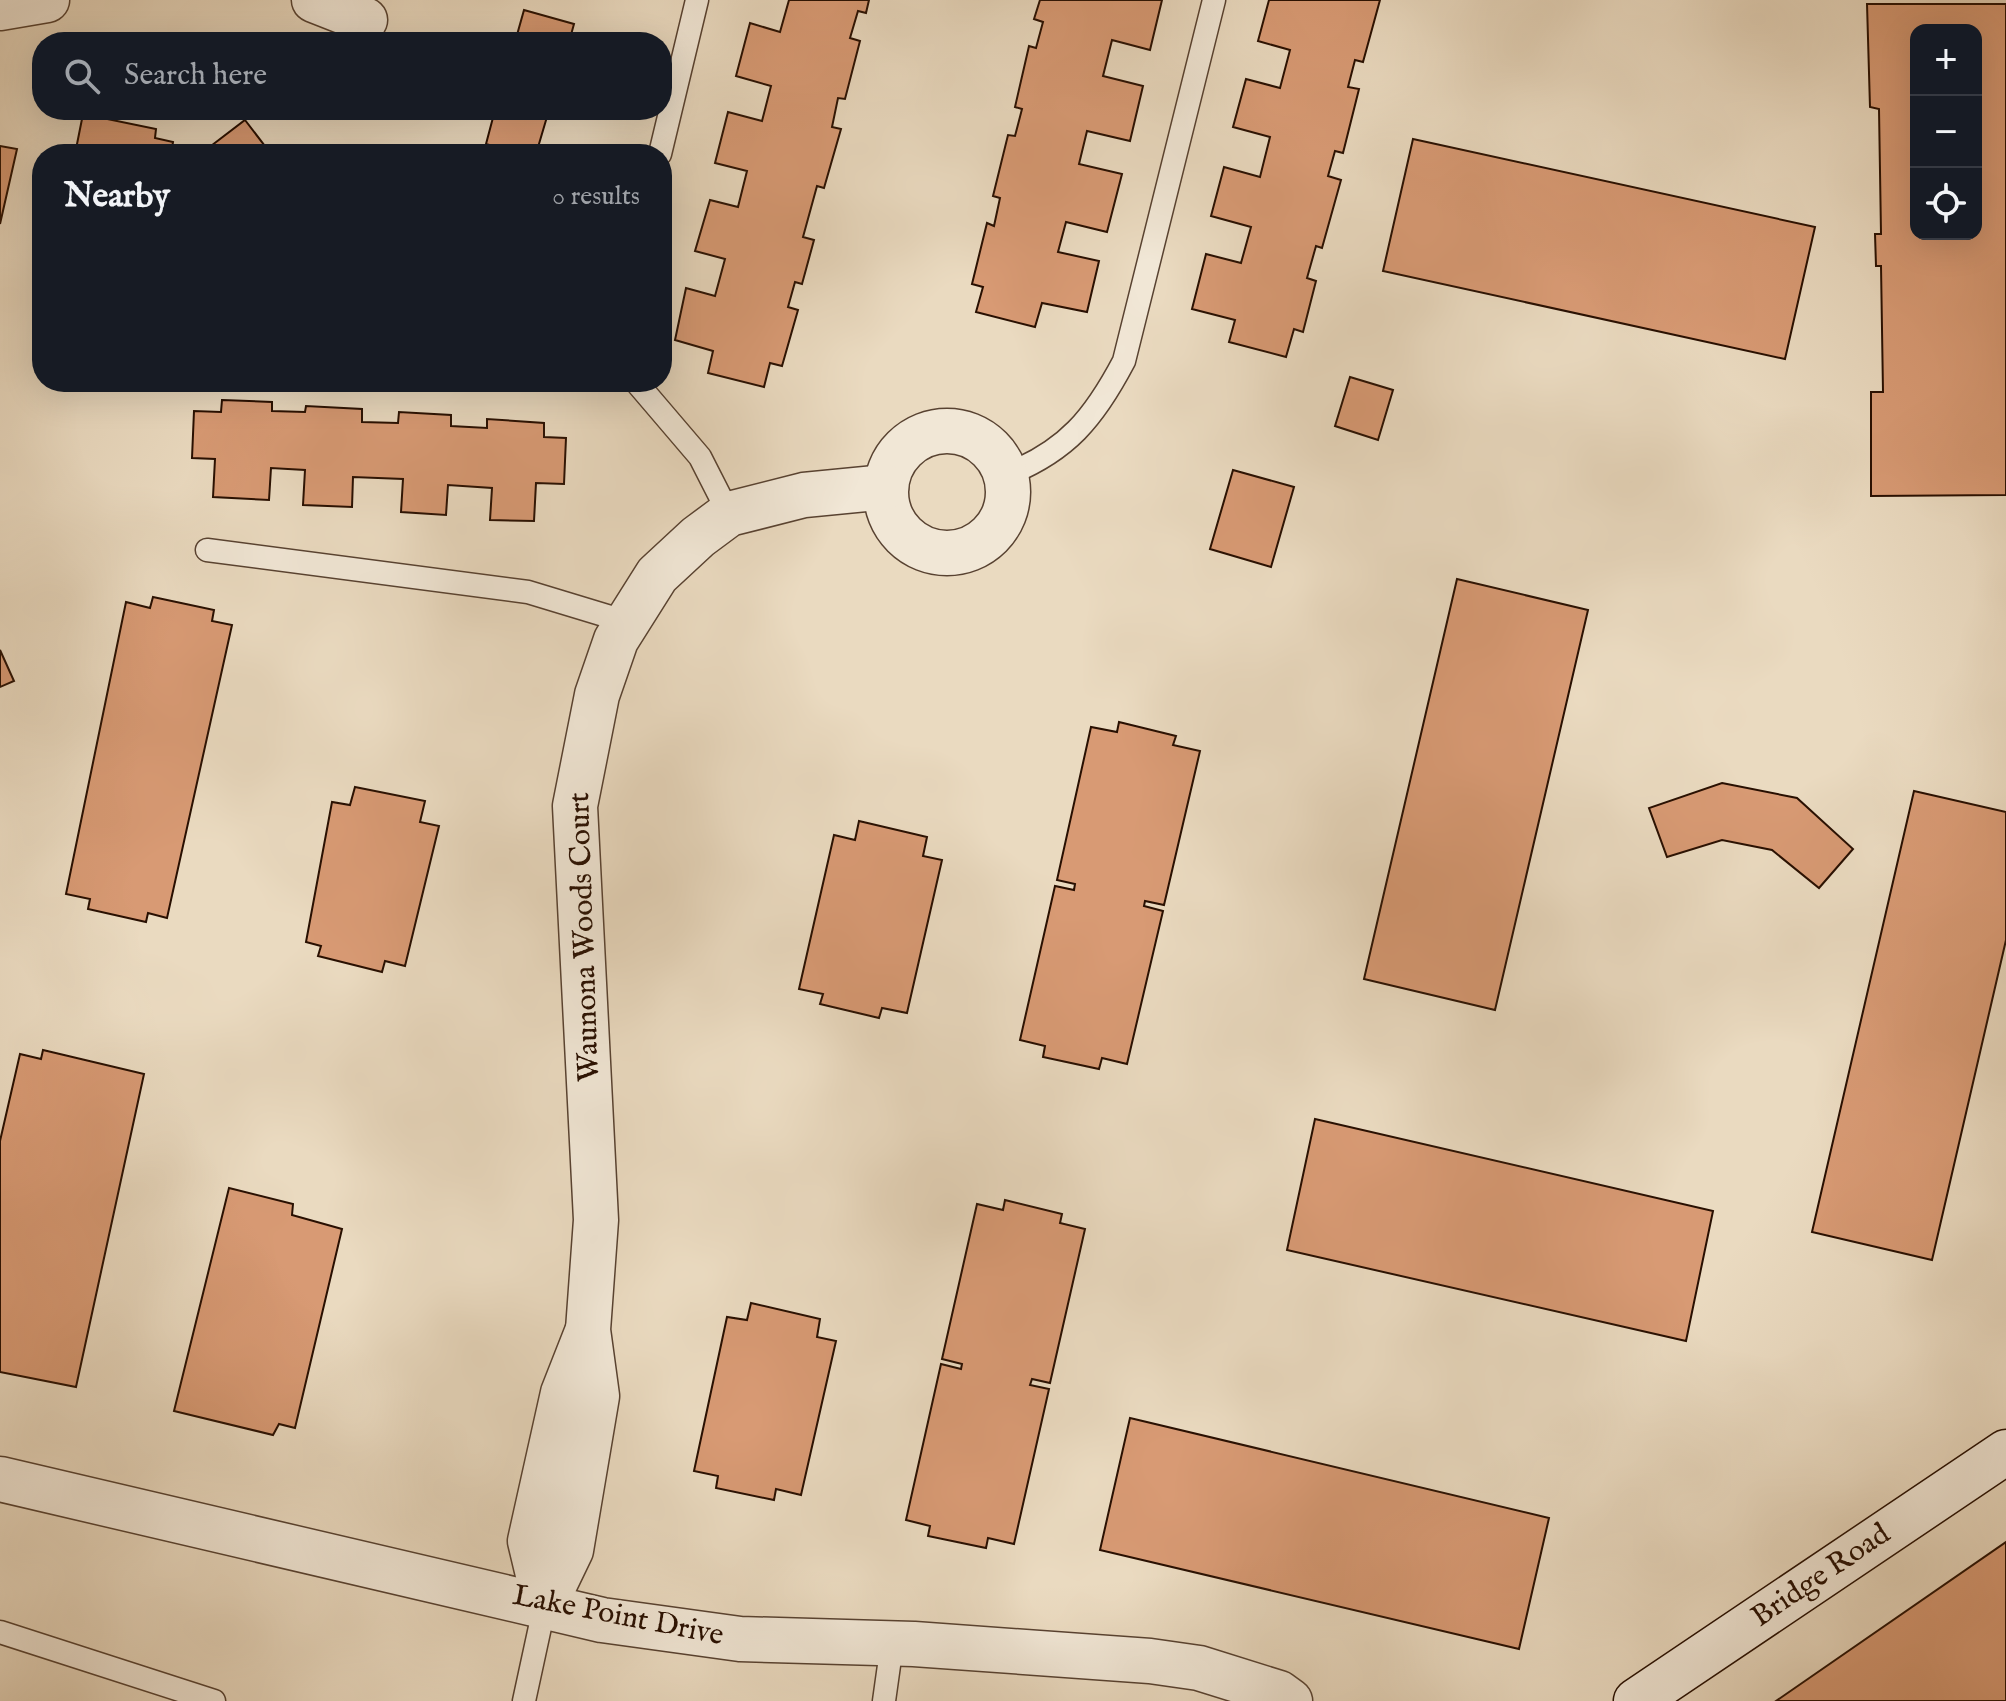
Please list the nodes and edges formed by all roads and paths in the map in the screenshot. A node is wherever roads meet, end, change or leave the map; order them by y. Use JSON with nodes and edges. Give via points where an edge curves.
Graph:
{"nodes":[{"id":1,"x":47,"y":0,"type":"edge"},
{"id":2,"x":314,"y":0,"type":"edge"},
{"id":3,"x":697,"y":0,"type":"edge"},
{"id":4,"x":1214,"y":0,"type":"edge"},
{"id":5,"x":0,"y":8,"type":"edge"},
{"id":6,"x":365,"y":20,"type":"dead end"},
{"id":7,"x":672,"y":104,"type":"edge"},
{"id":8,"x":668,"y":120,"type":"edge"},
{"id":9,"x":662,"y":144,"type":"edge"},
{"id":10,"x":645,"y":392,"type":"edge"},
{"id":11,"x":1006,"y":475,"type":"junction"},
{"id":12,"x":886,"y":487,"type":"junction"},
{"id":13,"x":729,"y":514,"type":"junction"},
{"id":14,"x":207,"y":550,"type":"dead end"},
{"id":15,"x":627,"y":622,"type":"junction"},
{"id":16,"x":2006,"y":1452,"type":"edge"},
{"id":17,"x":0,"y":1479,"type":"edge"},
{"id":18,"x":545,"y":1604,"type":"junction"},
{"id":19,"x":0,"y":1632,"type":"edge"},
{"id":20,"x":892,"y":1644,"type":"junction"},
{"id":21,"x":214,"y":1701,"type":"edge"},
{"id":22,"x":524,"y":1701,"type":"edge"},
{"id":23,"x":884,"y":1701,"type":"edge"},
{"id":24,"x":1290,"y":1701,"type":"edge"},
{"id":25,"x":1636,"y":1701,"type":"edge"}],
"edges":[{"from":1,"to":5,"type":"street"},
{"from":2,"to":6,"type":"street"},
{"from":3,"to":7,"type":"lane"},
{"from":4,"to":11,"type":"lane","via":[[1124,361],[1100,405],[1067,442]]},
{"from":8,"to":9,"type":"lane"},
{"from":10,"to":13,"type":"lane","via":[[700,457]]},
{"from":11,"to":12,"type":"street","via":[[981,442],[941,432],[920,437],[903,450]]},
{"from":11,"to":12,"type":"street","via":[[1006,504],[995,531],[979,544],[952,552],[923,549],[907,539],[887,506]]},
{"from":12,"to":13,"type":"street","name":"Waunona Woods Court","via":[[804,495]]},
{"from":13,"to":15,"type":"street","name":"Waunona Woods Court","via":[[657,575]]},
{"from":14,"to":15,"type":"lane","via":[[528,592]]},
{"from":15,"to":18,"type":"street","name":"Waunona Woods Court","via":[[597,695],[575,806],[596,1220],[588,1330],[597,1396],[571,1550]]},
{"from":16,"to":25,"type":"street","name":"Bridge Road"},
{"from":17,"to":18,"type":"street","name":"Lake Point Drive"},
{"from":18,"to":20,"type":"street","name":"Lake Point Drive","via":[[602,1620],[740,1639]]},
{"from":18,"to":22,"type":"lane"},
{"from":19,"to":21,"type":"lane"},
{"from":20,"to":23,"type":"lane"},
{"from":20,"to":24,"type":"street","name":"Lake Point Drive","via":[[1199,1668]]}]}
